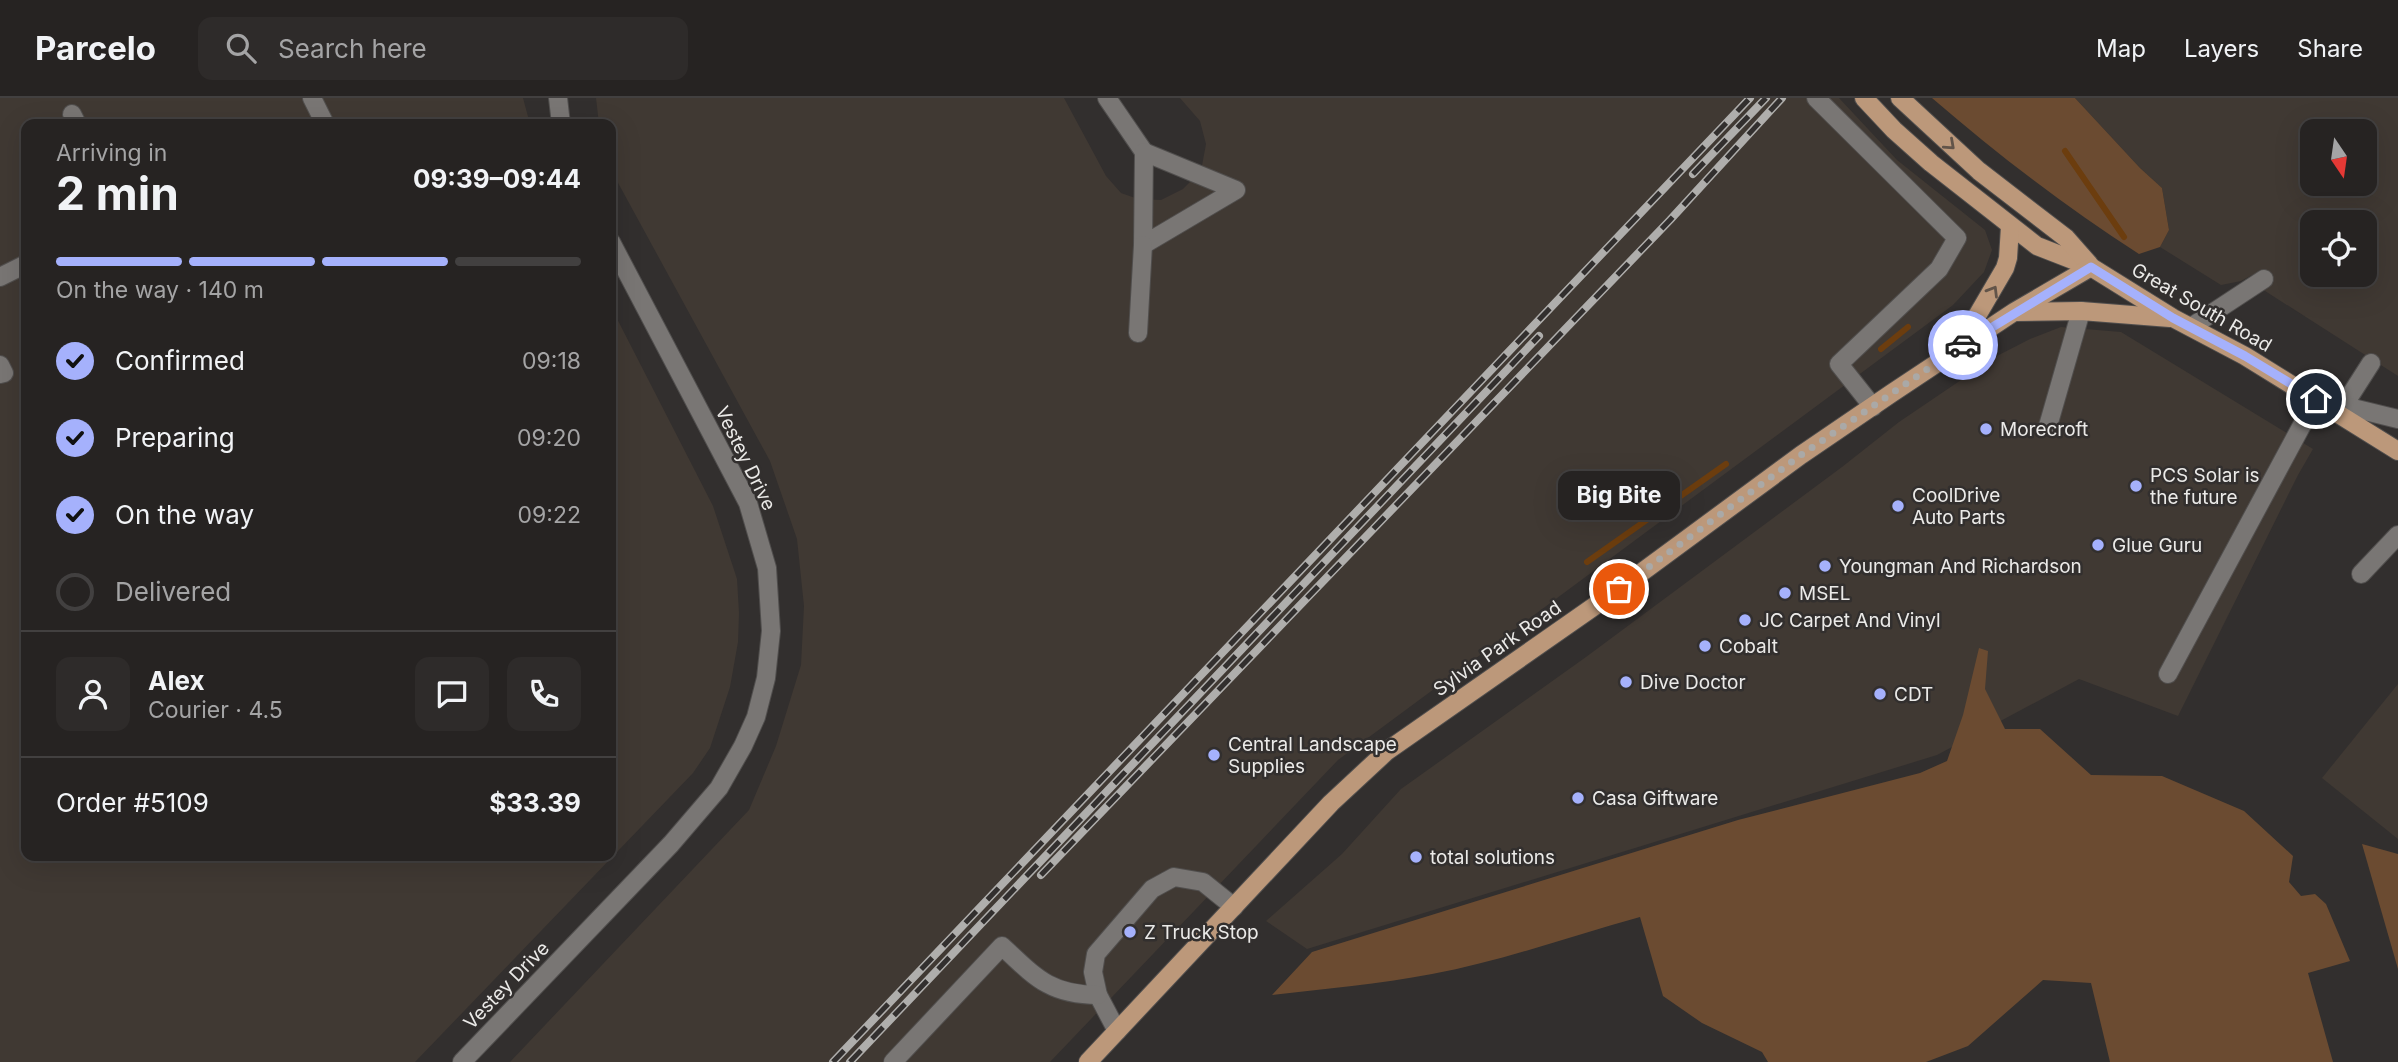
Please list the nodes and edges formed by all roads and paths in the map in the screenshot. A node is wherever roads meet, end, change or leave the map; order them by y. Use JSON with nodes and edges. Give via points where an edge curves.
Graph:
{"nodes":[{"id":1,"x":312,"y":98,"type":"edge"},
{"id":2,"x":558,"y":98,"type":"edge"},
{"id":3,"x":1107,"y":98,"type":"edge"},
{"id":4,"x":1816,"y":98,"type":"edge"},
{"id":5,"x":1864,"y":98,"type":"edge"},
{"id":6,"x":1900,"y":98,"type":"edge"},
{"id":7,"x":322,"y":119,"type":"edge"},
{"id":8,"x":560,"y":119,"type":"edge"},
{"id":9,"x":1144,"y":152,"type":"junction"},
{"id":10,"x":2010,"y":227,"type":"junction"},
{"id":11,"x":1143,"y":245,"type":"junction"},
{"id":12,"x":616,"y":252,"type":"edge"},
{"id":13,"x":21,"y":266,"type":"edge"},
{"id":14,"x":2091,"y":267,"type":"junction"},
{"id":15,"x":0,"y":277,"type":"edge"},
{"id":16,"x":2264,"y":279,"type":"dead end"},
{"id":17,"x":2081,"y":311,"type":"junction"},
{"id":18,"x":2014,"y":312,"type":"junction"},
{"id":19,"x":2173,"y":318,"type":"junction"},
{"id":20,"x":2191,"y":327,"type":"junction"},
{"id":21,"x":1138,"y":333,"type":"dead end"},
{"id":22,"x":1959,"y":348,"type":"junction"},
{"id":23,"x":2371,"y":363,"type":"dead end"},
{"id":24,"x":0,"y":365,"type":"edge"},
{"id":25,"x":0,"y":374,"type":"edge"},
{"id":26,"x":2316,"y":399,"type":"junction"},
{"id":27,"x":1873,"y":407,"type":"junction"},
{"id":28,"x":2342,"y":409,"type":"junction"},
{"id":29,"x":2398,"y":419,"type":"edge"},
{"id":30,"x":2048,"y":426,"type":"dead end"},
{"id":31,"x":2398,"y":450,"type":"edge"},
{"id":32,"x":2398,"y":535,"type":"edge"},
{"id":33,"x":2361,"y":574,"type":"dead end"},
{"id":34,"x":2168,"y":674,"type":"dead end"},
{"id":35,"x":1234,"y":907,"type":"junction"},
{"id":36,"x":1098,"y":995,"type":"junction"},
{"id":37,"x":1117,"y":1031,"type":"junction"},
{"id":38,"x":462,"y":1062,"type":"edge"},
{"id":39,"x":893,"y":1062,"type":"edge"},
{"id":40,"x":1088,"y":1062,"type":"edge"}],
"edges":[{"from":1,"to":7,"type":"street"},
{"from":2,"to":8,"type":"street"},
{"from":3,"to":9,"type":"street"},
{"from":4,"to":27,"type":"street","via":[[1957,238],[1939,269],[1839,364]]},
{"from":5,"to":10,"type":"main road","name":"Great South Road","via":[[1931,163]]},
{"from":6,"to":14,"type":"main road","name":"Great South Road","one_way":true,"via":[[1979,171],[2066,238]]},
{"from":9,"to":11,"type":"street"},
{"from":9,"to":11,"type":"street","via":[[1236,190]]},
{"from":10,"to":14,"type":"main road","name":"Great South Road","via":[[2037,246]]},
{"from":22,"to":10,"type":"main road","one_way":true,"via":[[2005,268]]},
{"from":11,"to":21,"type":"street"},
{"from":12,"to":38,"type":"street","name":"Vestey Drive","via":[[748,503],[767,568],[771,631],[766,678],[756,717],[719,788]]},
{"from":13,"to":15,"type":"street"},
{"from":14,"to":18,"type":"main road","name":"Sylvia Park Road"},
{"from":14,"to":19,"type":"main road","name":"Great South Road"},
{"from":16,"to":20,"type":"street"},
{"from":17,"to":18,"type":"main road"},
{"from":17,"to":19,"type":"main road"},
{"from":17,"to":30,"type":"street"},
{"from":18,"to":22,"type":"main road","name":"Sylvia Park Road"},
{"from":19,"to":20,"type":"main road","name":"Great South Road"},
{"from":20,"to":26,"type":"main road","name":"Great South Road"},
{"from":22,"to":27,"type":"main road","name":"Sylvia Park Road"},
{"from":23,"to":28,"type":"street"},
{"from":24,"to":25,"type":"street","via":[[4,373]]},
{"from":26,"to":28,"type":"main road","name":"Great South Road"},
{"from":26,"to":34,"type":"street"},
{"from":27,"to":35,"type":"main road","name":"Sylvia Park Road","via":[[1387,751],[1331,803]]},
{"from":28,"to":29,"type":"street"},
{"from":28,"to":31,"type":"main road","name":"Great South Road"},
{"from":32,"to":33,"type":"street"},
{"from":35,"to":36,"type":"street","via":[[1203,882],[1174,877],[1152,889],[1096,954],[1093,972]]},
{"from":35,"to":37,"type":"main road","name":"Sylvia Park Road"},
{"from":36,"to":37,"type":"street"},
{"from":36,"to":39,"type":"street","via":[[1070,994],[1038,979],[1002,946]]},
{"from":37,"to":40,"type":"main road","name":"Sylvia Park Road"}]}
